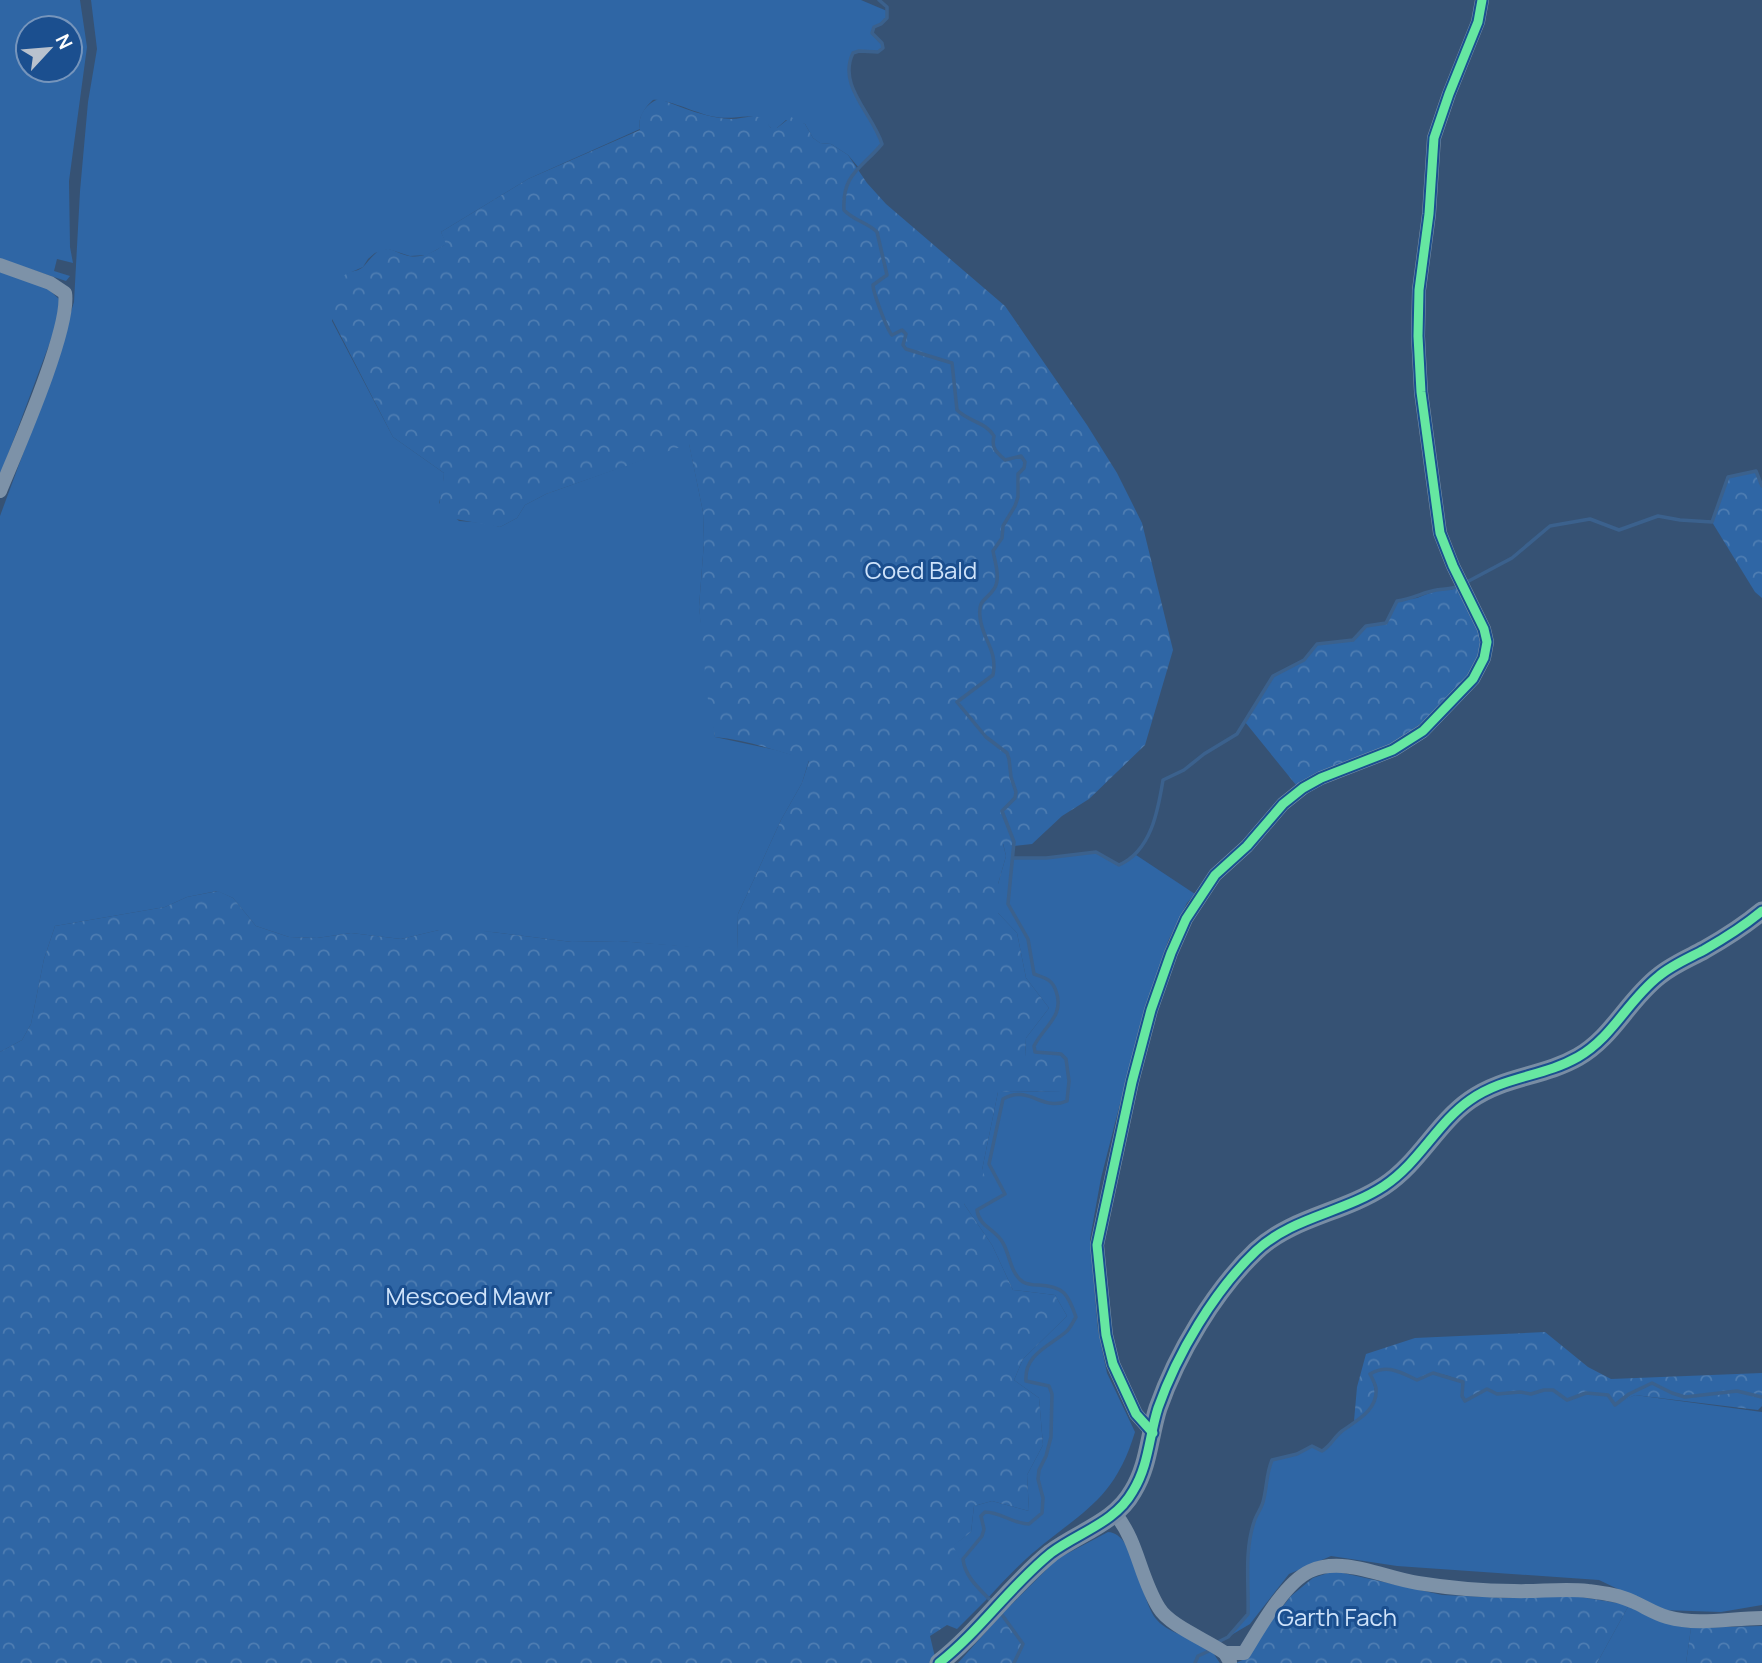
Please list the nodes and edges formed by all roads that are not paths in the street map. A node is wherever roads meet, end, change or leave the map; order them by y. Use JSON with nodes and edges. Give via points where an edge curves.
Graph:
{"nodes":[{"id":1,"x":1482,"y":0,"type":"edge"},
{"id":2,"x":0,"y":265,"type":"edge"},
{"id":3,"x":0,"y":491,"type":"edge"},
{"id":4,"x":1762,"y":911,"type":"edge"},
{"id":5,"x":1153,"y":1433,"type":"junction"},
{"id":6,"x":1116,"y":1515,"type":"junction"},
{"id":7,"x":1762,"y":1618,"type":"edge"},
{"id":8,"x":1228,"y":1658,"type":"edge"},
{"id":9,"x":939,"y":1663,"type":"edge"}],
"edges":[{"from":1,"to":5,"type":"street","via":[[1434,138],[1419,290],[1421,393],[1440,533],[1485,629],[1485,658],[1474,679],[1423,731],[1386,753],[1321,778],[1283,804],[1215,875],[1186,919],[1171,954],[1132,1082],[1097,1245],[1113,1364],[1136,1414]]},
{"from":2,"to":3,"type":"street","via":[[50,283],[65,293],[66,302]]},
{"from":4,"to":5,"type":"street","via":[[1726,938],[1663,972],[1600,1042],[1560,1066],[1488,1088],[1467,1102],[1404,1171],[1384,1186],[1292,1225],[1258,1249],[1200,1324],[1179,1361]]},
{"from":5,"to":6,"type":"street","via":[[1144,1470]]},
{"from":6,"to":8,"type":"street","via":[[1127,1528],[1159,1609]]},
{"from":6,"to":9,"type":"street","via":[[1052,1553]]},
{"from":7,"to":8,"type":"street","via":[[1714,1623],[1683,1620],[1632,1600],[1588,1591],[1454,1587],[1332,1565],[1308,1572],[1289,1589],[1244,1653]]}]}
